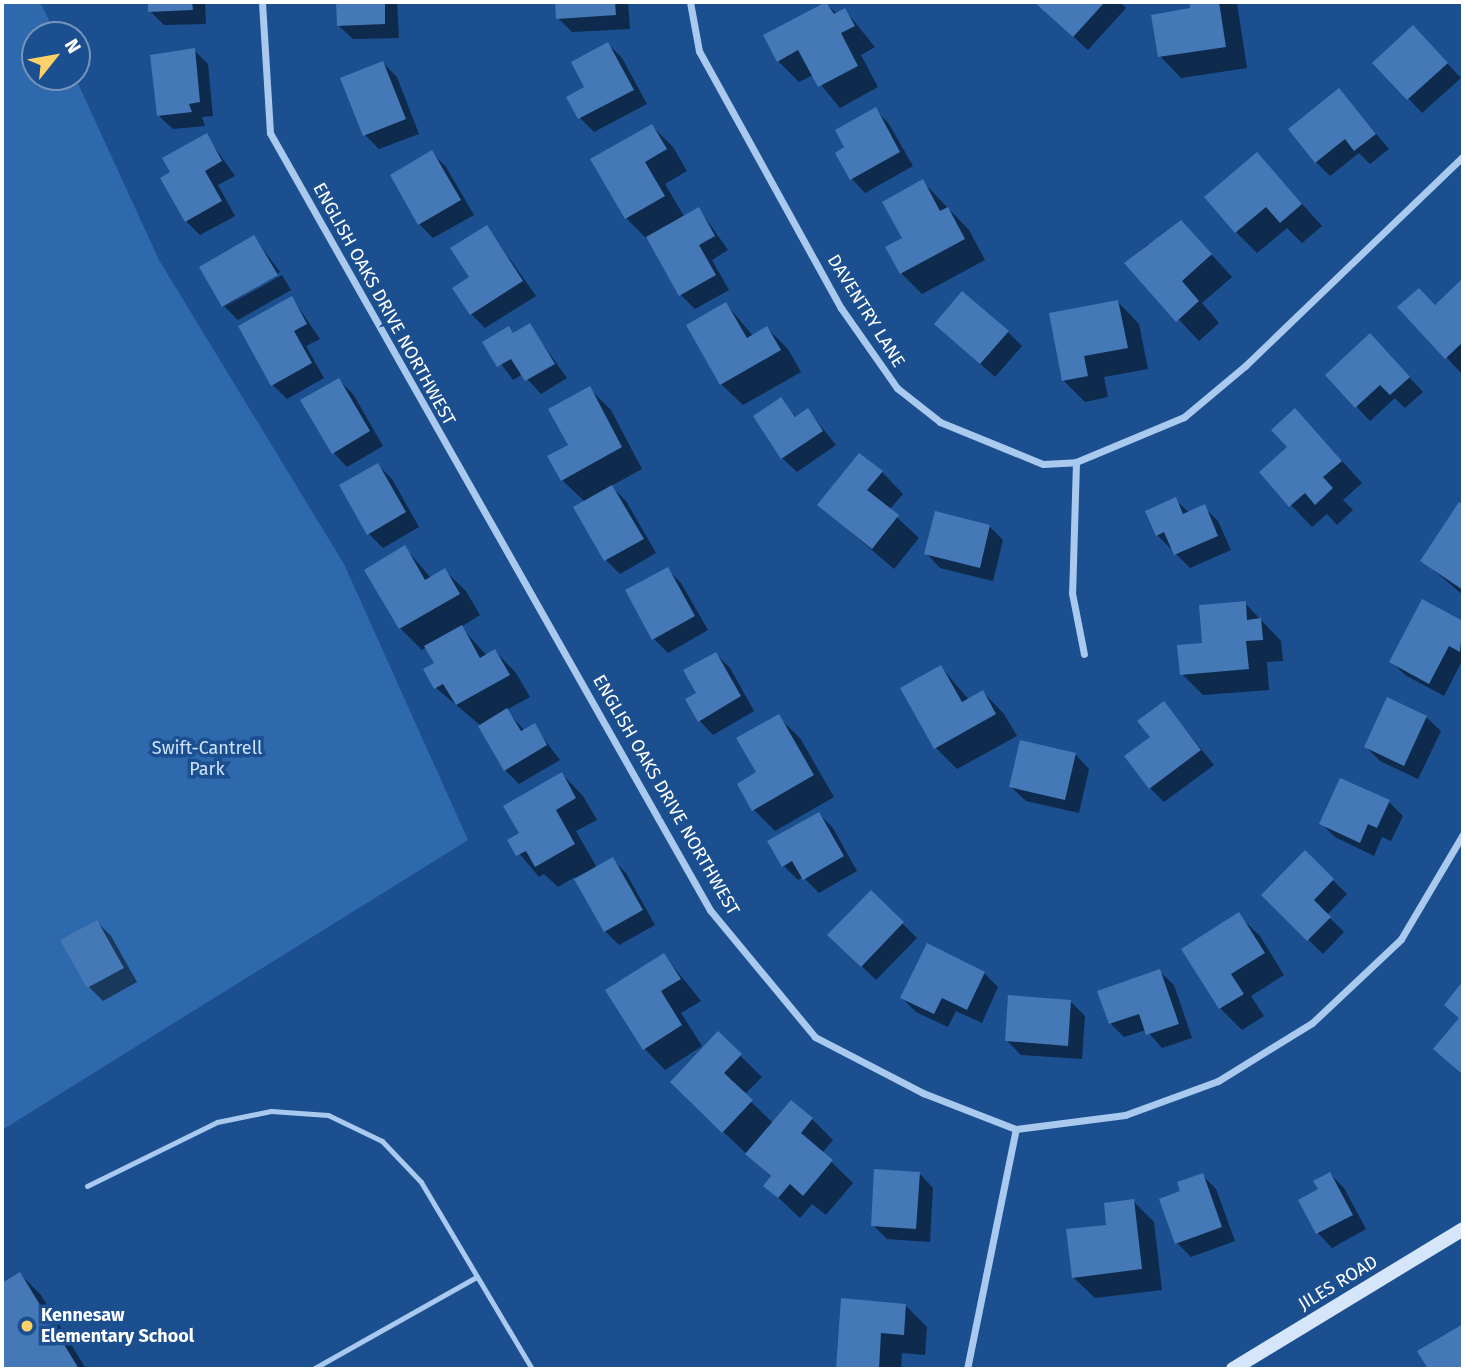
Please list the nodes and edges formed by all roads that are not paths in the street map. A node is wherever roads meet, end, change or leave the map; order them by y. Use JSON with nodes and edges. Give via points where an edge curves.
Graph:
{"nodes":[{"id":1,"x":262,"y":2,"type":"edge"},
{"id":2,"x":690,"y":2,"type":"edge"},
{"id":3,"x":1463,"y":156,"type":"edge"},
{"id":4,"x":1076,"y":463,"type":"junction"},
{"id":5,"x":1084,"y":654,"type":"dead end"},
{"id":6,"x":1463,"y":834,"type":"edge"},
{"id":7,"x":1017,"y":1129,"type":"junction"},
{"id":8,"x":87,"y":1186,"type":"dead end"},
{"id":9,"x":1463,"y":1229,"type":"edge"},
{"id":10,"x":476,"y":1278,"type":"junction"},
{"id":11,"x":313,"y":1369,"type":"edge"},
{"id":12,"x":532,"y":1369,"type":"edge"},
{"id":13,"x":967,"y":1369,"type":"edge"},
{"id":14,"x":1233,"y":1369,"type":"edge"}],
"edges":[{"from":1,"to":7,"type":"street","name":"ENGLISH OAKS DRIVE NORTHWEST","via":[[270,133],[710,910],[816,1037],[923,1093]]},
{"from":2,"to":4,"type":"street","name":"DAVENTRY LANE","via":[[699,51],[841,308],[897,388],[940,422],[1001,449],[1043,464]]},
{"from":3,"to":4,"type":"street","name":"DAVENTRY LANE","via":[[1245,366],[1184,417]]},
{"from":4,"to":5,"type":"street","via":[[1072,593]]},
{"from":6,"to":7,"type":"street","name":"ENGLISH OAKS DRIVE NORTHWEST","via":[[1401,939],[1312,1023],[1218,1081],[1125,1115]]},
{"from":7,"to":13,"type":"street"},
{"from":8,"to":10,"type":"lane","via":[[217,1122],[271,1111],[328,1115],[382,1141],[402,1158],[421,1182]]},
{"from":9,"to":14,"type":"street","name":"JILES ROAD"},
{"from":10,"to":11,"type":"lane"},
{"from":10,"to":12,"type":"lane"}]}
